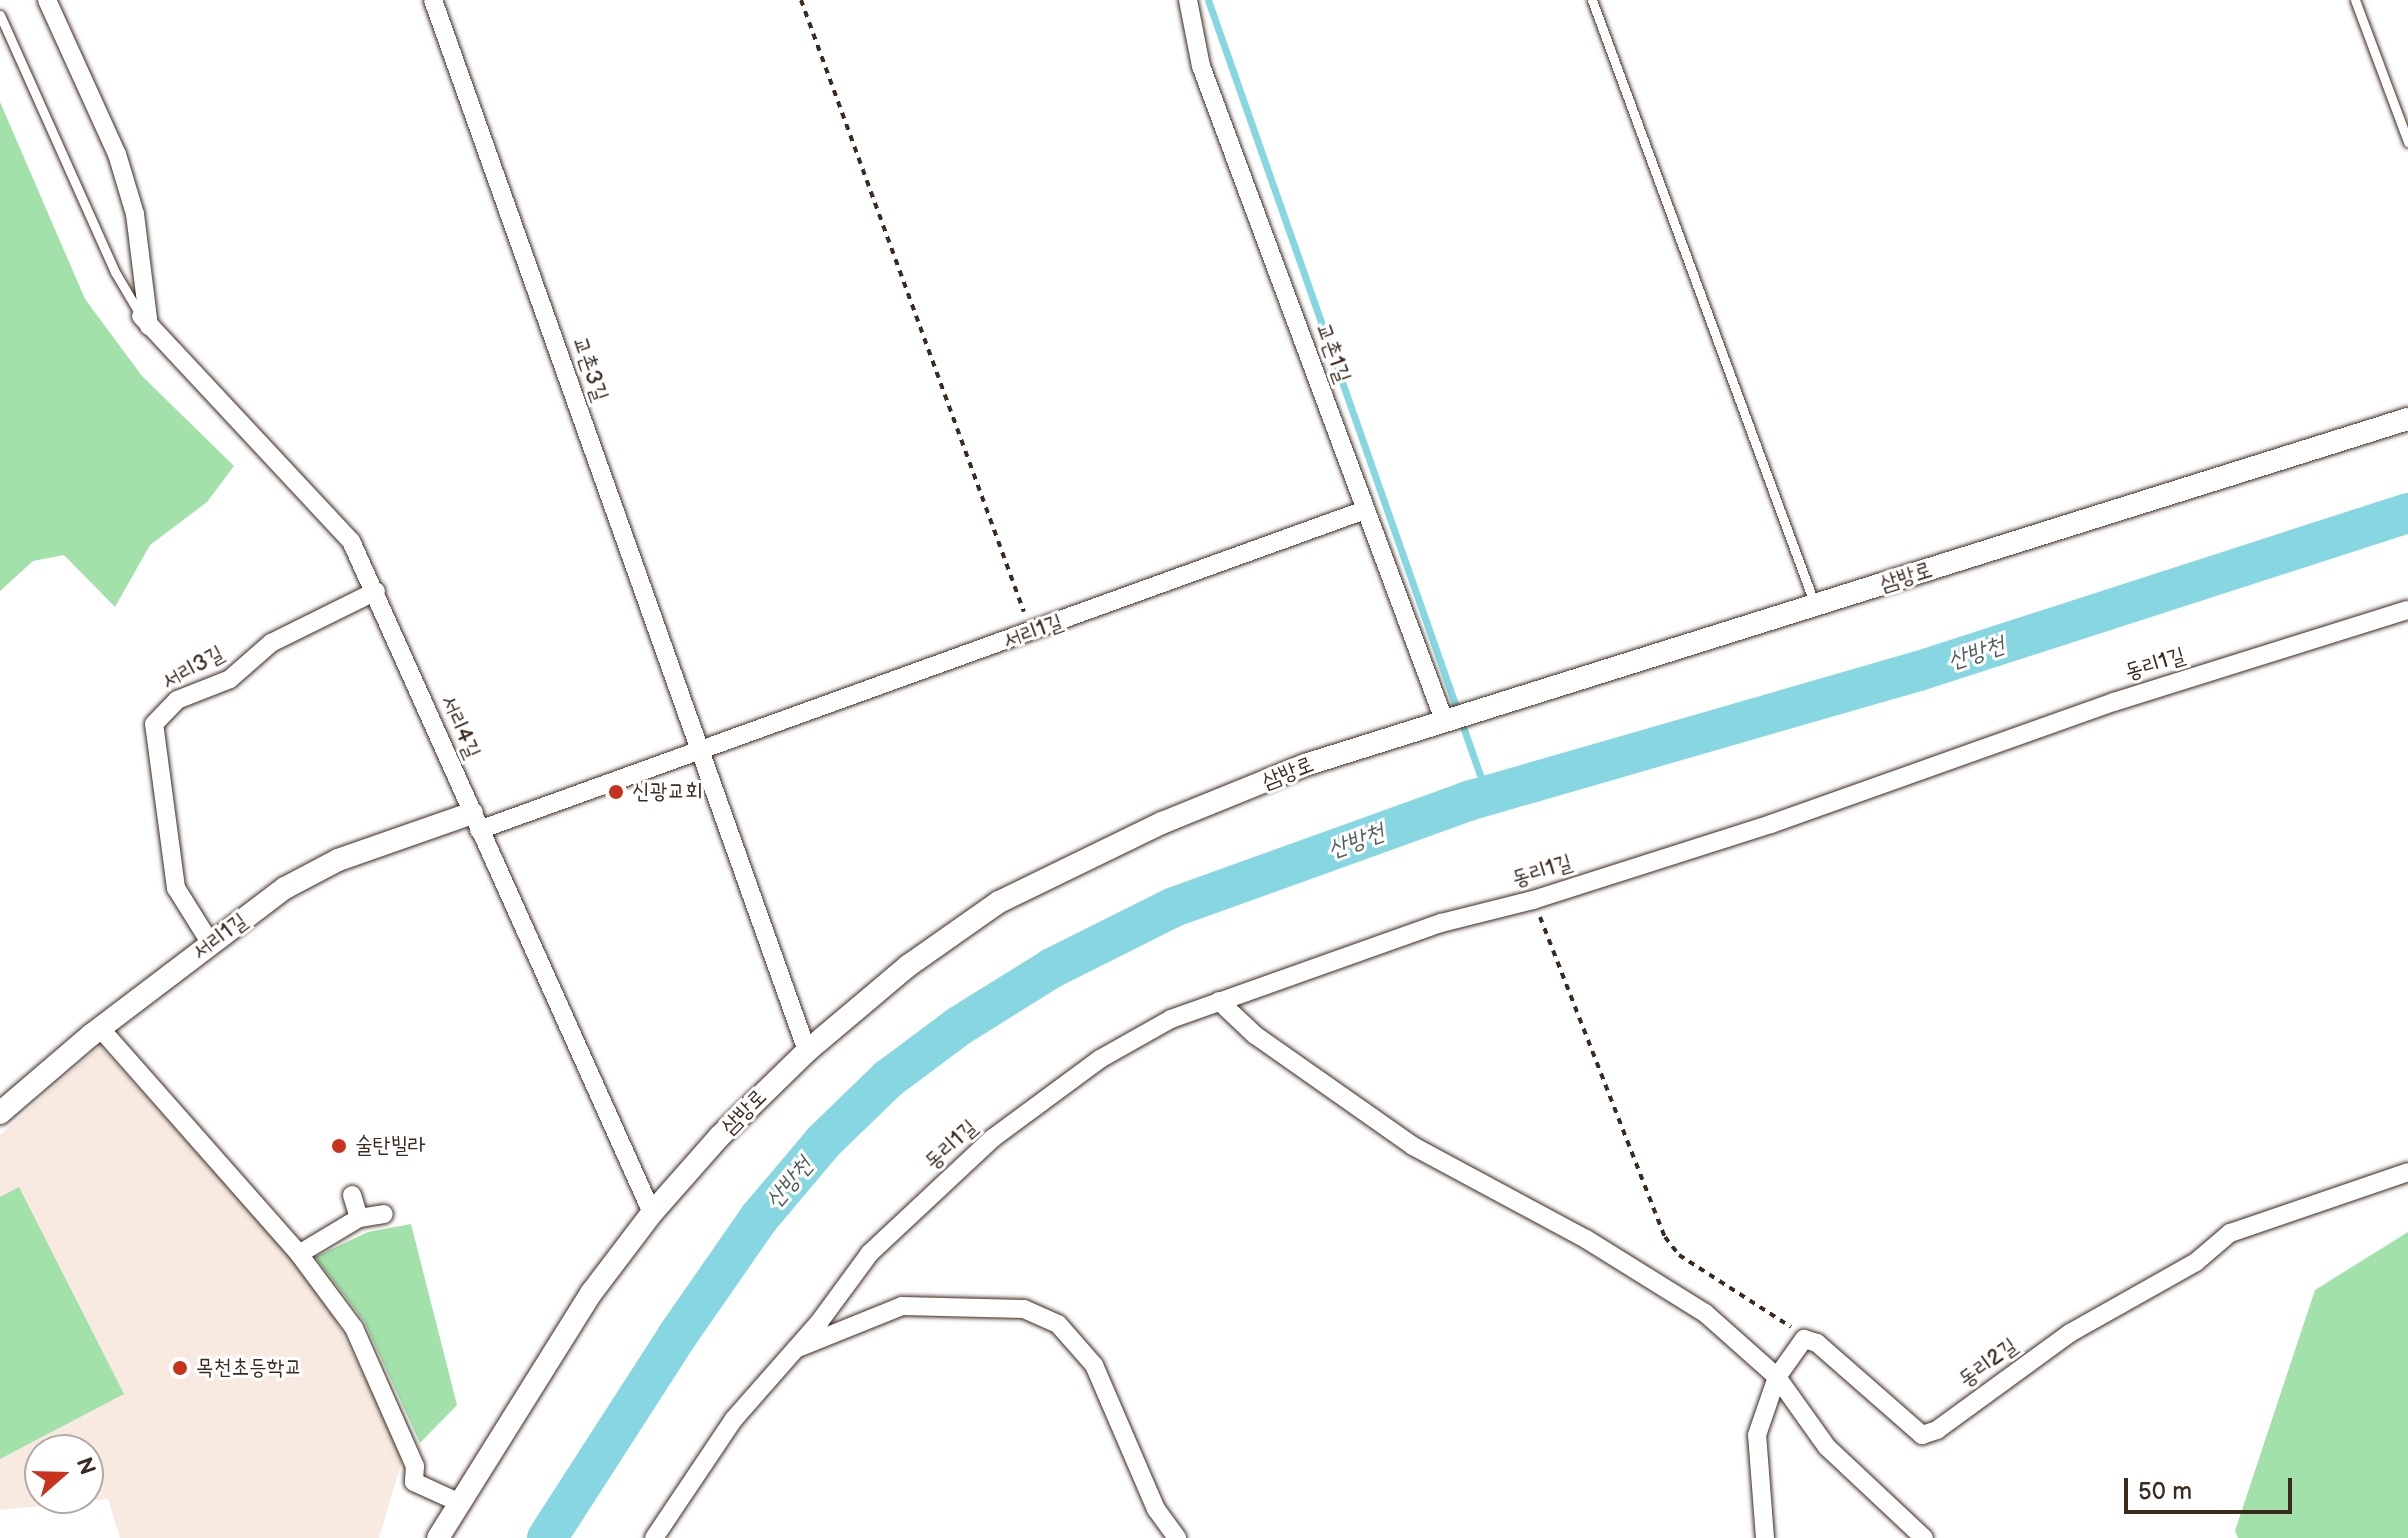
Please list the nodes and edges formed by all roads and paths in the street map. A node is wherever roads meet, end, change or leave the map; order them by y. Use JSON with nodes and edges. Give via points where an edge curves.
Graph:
{"nodes":[{"id":1,"x":47,"y":0,"type":"edge"},
{"id":2,"x":433,"y":0,"type":"edge"},
{"id":3,"x":801,"y":0,"type":"edge"},
{"id":4,"x":1188,"y":0,"type":"edge"},
{"id":5,"x":1592,"y":0,"type":"edge"},
{"id":6,"x":2355,"y":0,"type":"edge"},
{"id":7,"x":0,"y":15,"type":"edge"},
{"id":8,"x":2408,"y":142,"type":"edge"},
{"id":9,"x":145,"y":321,"type":"junction"},
{"id":10,"x":2408,"y":419,"type":"edge"},
{"id":11,"x":1365,"y":510,"type":"junction"},
{"id":12,"x":376,"y":591,"type":"junction"},
{"id":13,"x":1815,"y":606,"type":"junction"},
{"id":14,"x":2408,"y":610,"type":"edge"},
{"id":15,"x":1031,"y":633,"type":"junction"},
{"id":16,"x":1444,"y":720,"type":"junction"},
{"id":17,"x":700,"y":754,"type":"junction"},
{"id":18,"x":475,"y":822,"type":"junction"},
{"id":19,"x":1533,"y":900,"type":"junction"},
{"id":20,"x":211,"y":944,"type":"junction"},
{"id":21,"x":1219,"y":1001,"type":"junction"},
{"id":22,"x":100,"y":1028,"type":"junction"},
{"id":23,"x":807,"y":1051,"type":"junction"},
{"id":24,"x":0,"y":1113,"type":"edge"},
{"id":25,"x":2408,"y":1172,"type":"edge"},
{"id":26,"x":352,"y":1195,"type":"dead end"},
{"id":27,"x":652,"y":1213,"type":"junction"},
{"id":28,"x":384,"y":1214,"type":"dead end"},
{"id":29,"x":359,"y":1218,"type":"junction"},
{"id":30,"x":299,"y":1254,"type":"junction"},
{"id":31,"x":1804,"y":1339,"type":"junction"},
{"id":32,"x":792,"y":1350,"type":"junction"},
{"id":33,"x":1777,"y":1377,"type":"junction"},
{"id":34,"x":460,"y":1503,"type":"junction"},
{"id":35,"x":438,"y":1538,"type":"edge"},
{"id":36,"x":654,"y":1538,"type":"edge"},
{"id":37,"x":1177,"y":1538,"type":"edge"},
{"id":38,"x":1765,"y":1538,"type":"edge"},
{"id":39,"x":1924,"y":1538,"type":"edge"}],
"edges":[{"from":1,"to":9,"type":"street","via":[[117,154],[135,214]]},
{"from":2,"to":17,"type":"street","name":"교촌3길"},
{"from":3,"to":15,"type":"path"},
{"from":4,"to":11,"type":"street","name":"교촌1길","via":[[1201,66]]},
{"from":5,"to":13,"type":"lane"},
{"from":6,"to":8,"type":"lane"},
{"from":7,"to":9,"type":"lane","via":[[115,272]]},
{"from":9,"to":12,"type":"street","name":"서리4길","via":[[351,541]]},
{"from":10,"to":13,"type":"street","name":"삼방로"},
{"from":11,"to":15,"type":"street","name":"서리1길"},
{"from":11,"to":16,"type":"street","name":"교촌1길"},
{"from":12,"to":18,"type":"street","name":"서리4길"},
{"from":12,"to":20,"type":"street","name":"서리3길","via":[[271,643],[230,679],[177,700],[154,724],[176,888]]},
{"from":13,"to":16,"type":"street","name":"삼방로"},
{"from":14,"to":19,"type":"street","name":"동리1길","via":[[2114,702],[1771,824]]},
{"from":15,"to":17,"type":"street","name":"서리1길"},
{"from":16,"to":23,"type":"street","name":"삼방로","via":[[1305,765],[999,902],[908,966]]},
{"from":17,"to":18,"type":"street","name":"서리1길"},
{"from":17,"to":23,"type":"street"},
{"from":18,"to":20,"type":"street","name":"서리1길","via":[[338,860],[285,888]]},
{"from":18,"to":27,"type":"street","name":"서리4길"},
{"from":19,"to":21,"type":"street","name":"동리1길","via":[[1441,923]]},
{"from":19,"to":31,"type":"path","via":[[1665,1237],[1679,1255]]},
{"from":20,"to":22,"type":"street","name":"서리1길"},
{"from":21,"to":32,"type":"street","name":"동리1길","via":[[1171,1019],[1100,1059],[993,1138],[870,1253]]},
{"from":21,"to":33,"type":"street","via":[[1255,1035],[1413,1146],[1586,1239],[1705,1313]]},
{"from":22,"to":24,"type":"street","name":"서리1길"},
{"from":22,"to":30,"type":"street"},
{"from":23,"to":27,"type":"street","name":"삼방로","via":[[720,1136]]},
{"from":25,"to":31,"type":"street","name":"동리2길","via":[[2230,1233],[2196,1262],[2070,1333],[1937,1430],[1922,1435],[1817,1343]]},
{"from":26,"to":29,"type":"street"},
{"from":27,"to":34,"type":"street","name":"삼방로","via":[[592,1292]]},
{"from":28,"to":29,"type":"street"},
{"from":29,"to":30,"type":"street"},
{"from":30,"to":34,"type":"street","via":[[354,1328],[415,1466],[414,1482]]},
{"from":31,"to":33,"type":"street"},
{"from":32,"to":36,"type":"street","name":"동리1길","via":[[734,1419]]},
{"from":32,"to":37,"type":"street","name":"동리1길","via":[[902,1306],[1024,1309],[1058,1324],[1094,1365],[1156,1509]]},
{"from":33,"to":38,"type":"street","via":[[1757,1435]]},
{"from":33,"to":39,"type":"street","via":[[1827,1447]]},
{"from":34,"to":35,"type":"street","name":"삼방로"}]}
